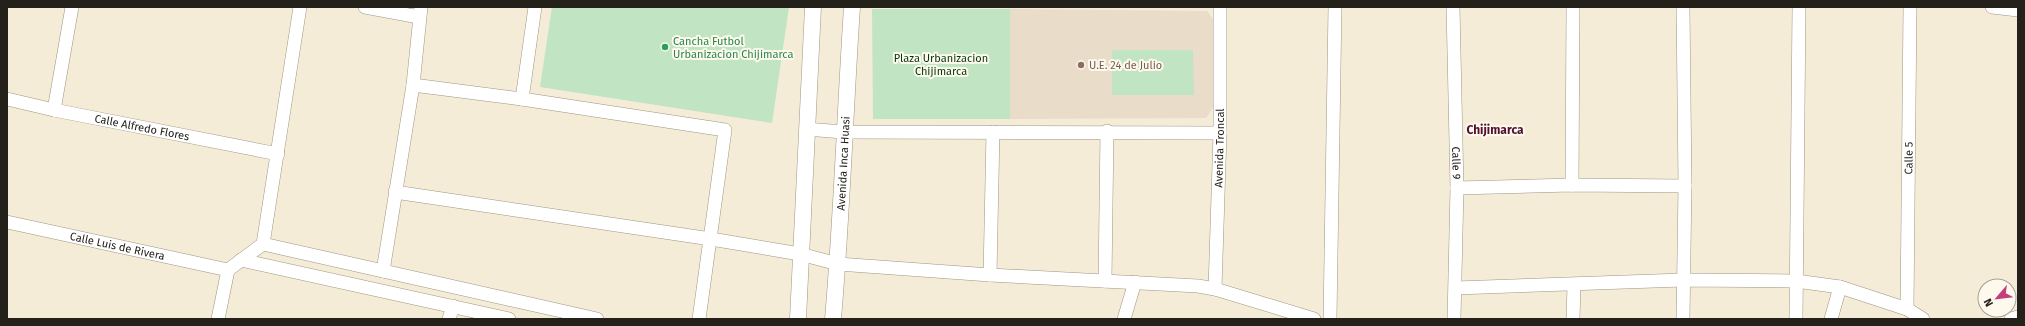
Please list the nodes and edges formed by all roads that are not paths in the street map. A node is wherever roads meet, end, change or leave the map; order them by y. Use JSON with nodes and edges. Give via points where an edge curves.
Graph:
{"nodes":[{"id":1,"x":72,"y":7,"type":"edge"},
{"id":2,"x":300,"y":7,"type":"edge"},
{"id":3,"x":364,"y":7,"type":"edge"},
{"id":4,"x":535,"y":7,"type":"edge"},
{"id":5,"x":813,"y":7,"type":"edge"},
{"id":6,"x":852,"y":7,"type":"edge"},
{"id":7,"x":1220,"y":7,"type":"edge"},
{"id":8,"x":1335,"y":7,"type":"edge"},
{"id":9,"x":1452,"y":7,"type":"edge"},
{"id":10,"x":1573,"y":7,"type":"edge"},
{"id":11,"x":1683,"y":7,"type":"edge"},
{"id":12,"x":1800,"y":7,"type":"edge"},
{"id":13,"x":1910,"y":7,"type":"edge"},
{"id":14,"x":1996,"y":7,"type":"edge"},
{"id":15,"x":2018,"y":10,"type":"edge"},
{"id":16,"x":420,"y":12,"type":"edge"},
{"id":17,"x":413,"y":85,"type":"junction"},
{"id":18,"x":7,"y":99,"type":"edge"},
{"id":19,"x":522,"y":99,"type":"junction"},
{"id":20,"x":54,"y":110,"type":"junction"},
{"id":21,"x":806,"y":129,"type":"junction"},
{"id":22,"x":1107,"y":131,"type":"junction"},
{"id":23,"x":843,"y":132,"type":"junction"},
{"id":24,"x":992,"y":132,"type":"junction"},
{"id":25,"x":1220,"y":133,"type":"junction"},
{"id":26,"x":278,"y":154,"type":"junction"},
{"id":27,"x":1572,"y":185,"type":"junction"},
{"id":28,"x":1684,"y":186,"type":"junction"},
{"id":29,"x":1457,"y":188,"type":"junction"},
{"id":30,"x":395,"y":192,"type":"junction"},
{"id":31,"x":7,"y":222,"type":"edge"},
{"id":32,"x":711,"y":239,"type":"junction"},
{"id":33,"x":263,"y":244,"type":"junction"},
{"id":34,"x":800,"y":254,"type":"junction"},
{"id":35,"x":241,"y":260,"type":"junction"},
{"id":36,"x":838,"y":264,"type":"junction"},
{"id":37,"x":228,"y":270,"type":"junction"},
{"id":38,"x":384,"y":271,"type":"junction"},
{"id":39,"x":990,"y":275,"type":"junction"},
{"id":40,"x":1683,"y":280,"type":"junction"},
{"id":41,"x":1105,"y":281,"type":"junction"},
{"id":42,"x":1796,"y":281,"type":"junction"},
{"id":43,"x":1135,"y":282,"type":"junction"},
{"id":44,"x":1574,"y":285,"type":"junction"},
{"id":45,"x":1840,"y":287,"type":"junction"},
{"id":46,"x":1456,"y":288,"type":"junction"},
{"id":47,"x":1215,"y":289,"type":"junction"},
{"id":48,"x":453,"y":306,"type":"junction"},
{"id":49,"x":1907,"y":309,"type":"junction"},
{"id":50,"x":2018,"y":317,"type":"edge"},
{"id":51,"x":1311,"y":318,"type":"edge"},
{"id":52,"x":218,"y":319,"type":"edge"},
{"id":53,"x":449,"y":319,"type":"edge"},
{"id":54,"x":509,"y":319,"type":"edge"},
{"id":55,"x":597,"y":319,"type":"edge"},
{"id":56,"x":699,"y":319,"type":"edge"},
{"id":57,"x":798,"y":319,"type":"edge"},
{"id":58,"x":833,"y":319,"type":"edge"},
{"id":59,"x":1124,"y":319,"type":"edge"},
{"id":60,"x":1330,"y":319,"type":"edge"},
{"id":61,"x":1454,"y":319,"type":"edge"},
{"id":62,"x":1573,"y":319,"type":"edge"},
{"id":63,"x":1683,"y":319,"type":"edge"},
{"id":64,"x":1796,"y":319,"type":"edge"},
{"id":65,"x":1831,"y":319,"type":"edge"},
{"id":66,"x":1923,"y":319,"type":"edge"},
{"id":67,"x":2011,"y":319,"type":"edge"}],
"edges":[{"from":1,"to":20,"type":"street"},
{"from":2,"to":26,"type":"street"},
{"from":3,"to":16,"type":"street"},
{"from":4,"to":19,"type":"street"},
{"from":5,"to":21,"type":"street"},
{"from":6,"to":23,"type":"street","name":"Avenida Inca Huasi"},
{"from":7,"to":25,"type":"street","name":"Avenida Troncal"},
{"from":8,"to":60,"type":"street"},
{"from":9,"to":29,"type":"street","name":"Calle 9"},
{"from":10,"to":27,"type":"street"},
{"from":11,"to":28,"type":"street"},
{"from":12,"to":42,"type":"street"},
{"from":13,"to":49,"type":"street","name":"Calle 5"},
{"from":14,"to":15,"type":"street"},
{"from":16,"to":17,"type":"street"},
{"from":17,"to":19,"type":"street"},
{"from":17,"to":30,"type":"street"},
{"from":18,"to":20,"type":"street","name":"Calle Alfredo Flores"},
{"from":19,"to":32,"type":"street","via":[[725,130]]},
{"from":20,"to":26,"type":"street","name":"Calle Alfredo Flores"},
{"from":21,"to":23,"type":"street"},
{"from":21,"to":34,"type":"street"},
{"from":22,"to":24,"type":"street"},
{"from":22,"to":25,"type":"street"},
{"from":22,"to":41,"type":"street"},
{"from":23,"to":24,"type":"street"},
{"from":23,"to":36,"type":"street","name":"Avenida Inca Huasi"},
{"from":24,"to":39,"type":"street"},
{"from":25,"to":47,"type":"street","name":"Avenida Troncal"},
{"from":26,"to":33,"type":"street"},
{"from":27,"to":28,"type":"street"},
{"from":27,"to":29,"type":"street"},
{"from":28,"to":40,"type":"street"},
{"from":29,"to":46,"type":"street","name":"Calle 9"},
{"from":30,"to":32,"type":"street"},
{"from":30,"to":38,"type":"street"},
{"from":31,"to":37,"type":"street","name":"Calle Luis de Rivera"},
{"from":32,"to":34,"type":"street"},
{"from":32,"to":56,"type":"street"},
{"from":33,"to":35,"type":"street"},
{"from":33,"to":38,"type":"street"},
{"from":34,"to":36,"type":"street"},
{"from":34,"to":57,"type":"street"},
{"from":35,"to":37,"type":"street"},
{"from":35,"to":48,"type":"street"},
{"from":36,"to":39,"type":"street"},
{"from":36,"to":58,"type":"street","name":"Avenida Inca Huasi"},
{"from":37,"to":52,"type":"street"},
{"from":38,"to":55,"type":"street"},
{"from":39,"to":41,"type":"street"},
{"from":40,"to":42,"type":"street"},
{"from":40,"to":44,"type":"street"},
{"from":40,"to":63,"type":"street"},
{"from":41,"to":43,"type":"street"},
{"from":42,"to":45,"type":"street"},
{"from":42,"to":64,"type":"street"},
{"from":43,"to":47,"type":"street"},
{"from":43,"to":59,"type":"street"},
{"from":44,"to":46,"type":"street"},
{"from":44,"to":62,"type":"street"},
{"from":45,"to":49,"type":"street"},
{"from":45,"to":65,"type":"street"},
{"from":46,"to":61,"type":"street","name":"Calle 9"},
{"from":47,"to":51,"type":"street"},
{"from":48,"to":53,"type":"street"},
{"from":48,"to":54,"type":"street"},
{"from":49,"to":66,"type":"street"},
{"from":50,"to":67,"type":"street"}]}
